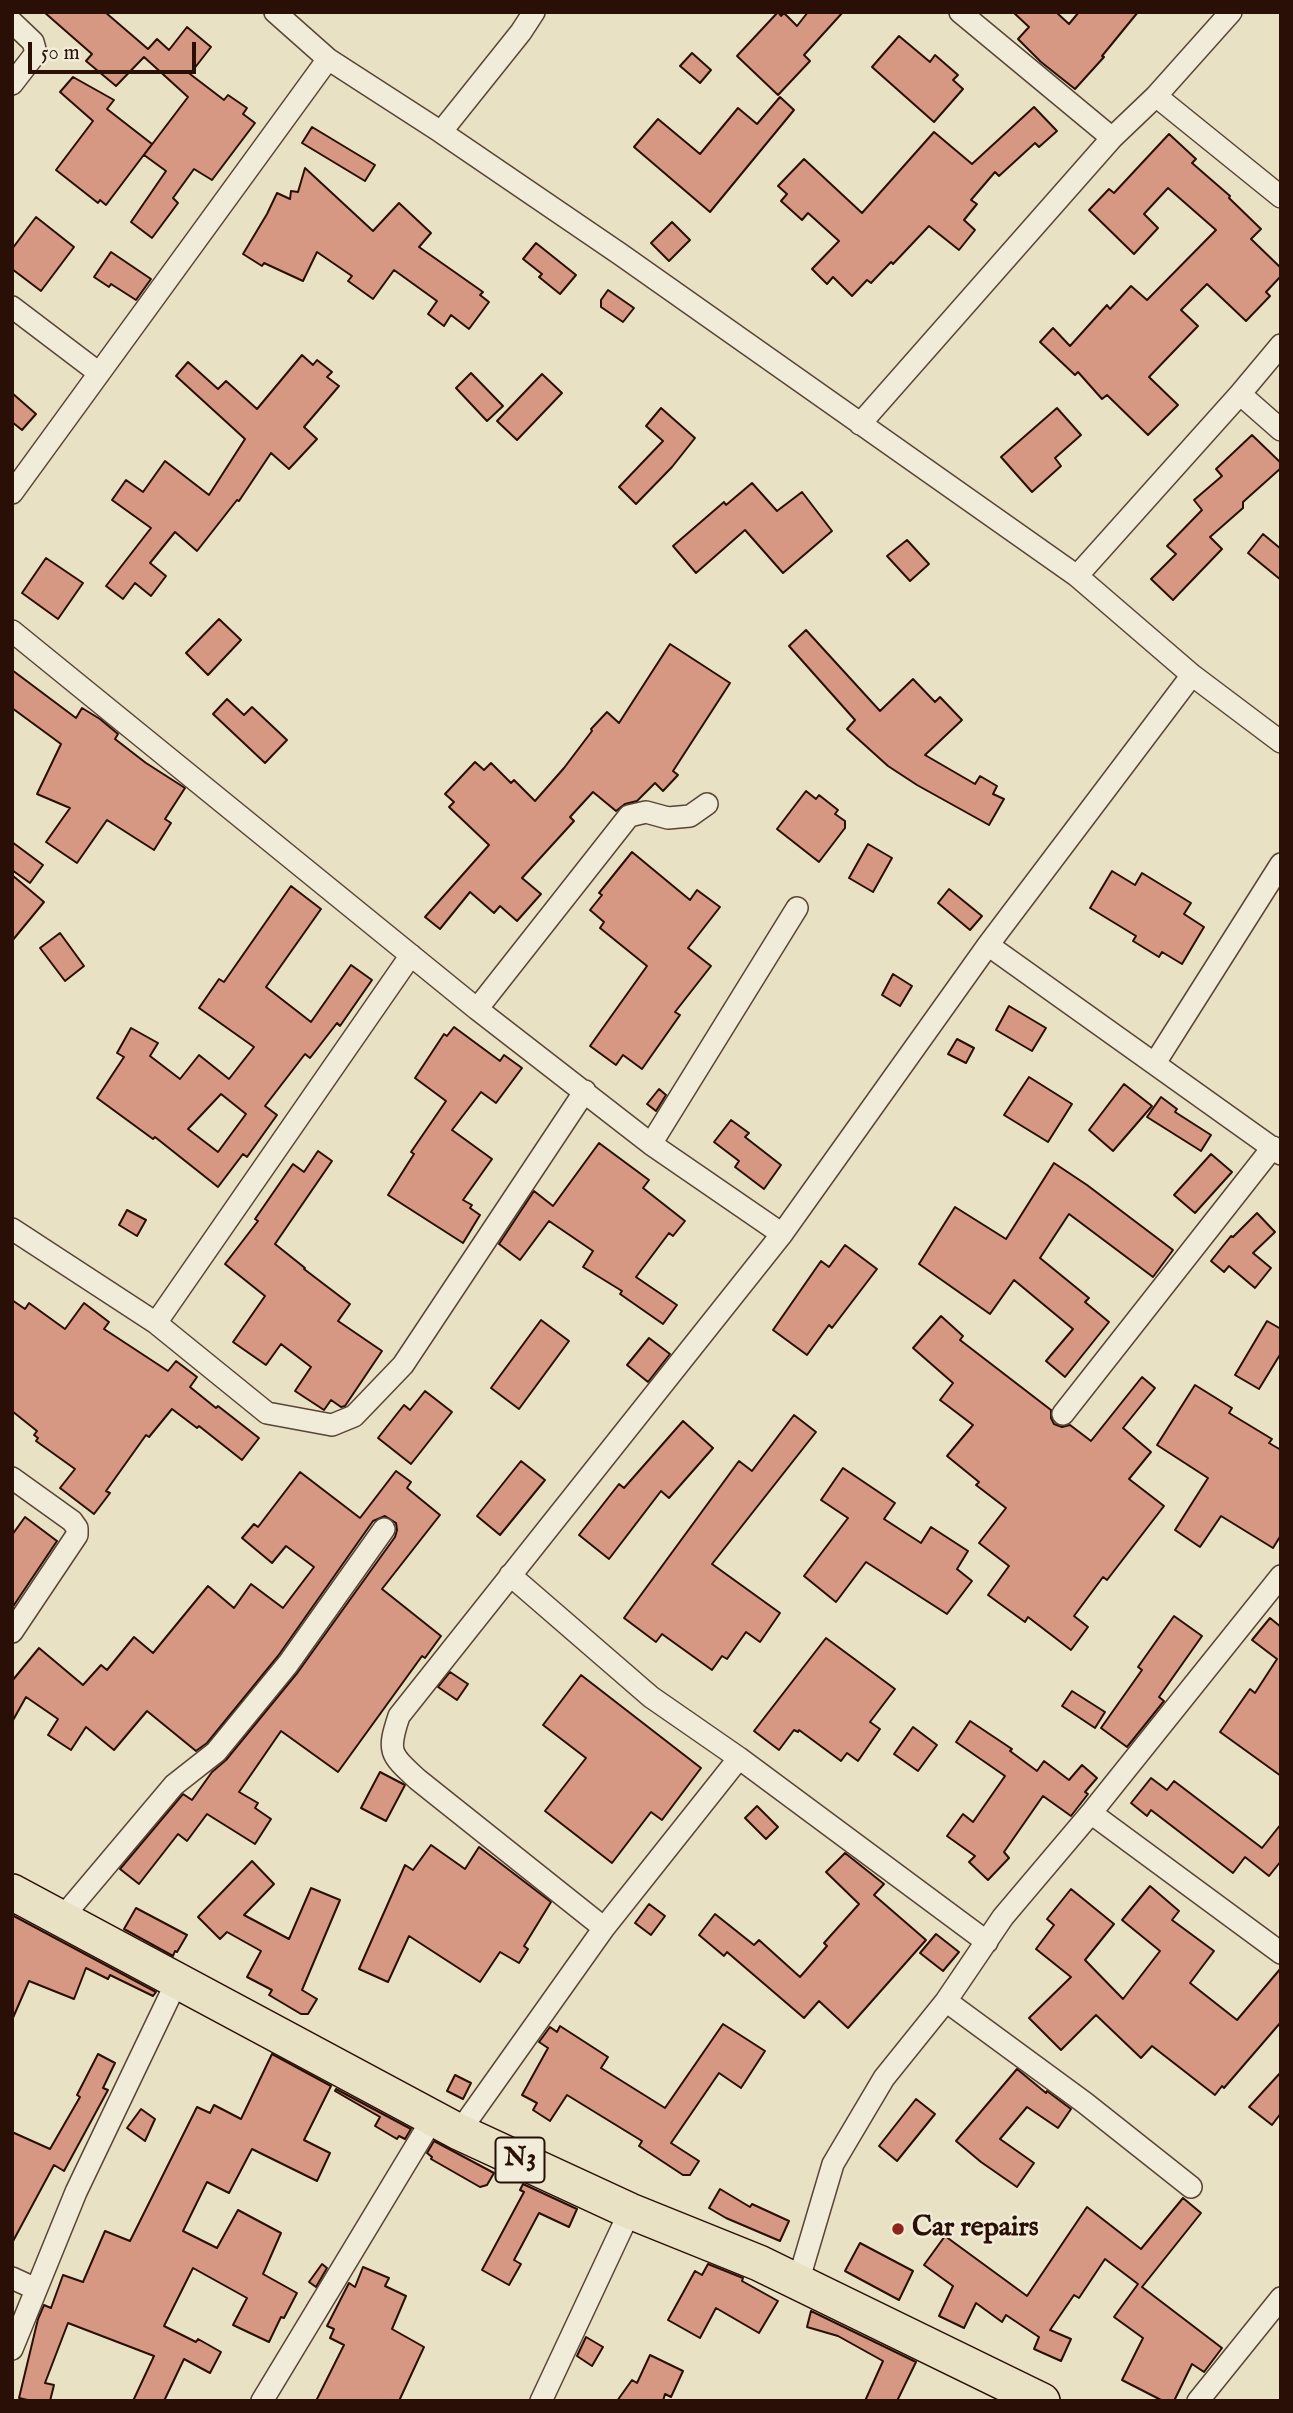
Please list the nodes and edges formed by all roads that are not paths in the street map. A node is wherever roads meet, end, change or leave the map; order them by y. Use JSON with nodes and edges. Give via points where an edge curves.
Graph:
{"nodes":[{"id":1,"x":275,"y":12,"type":"edge"},
{"id":2,"x":534,"y":12,"type":"edge"},
{"id":3,"x":960,"y":12,"type":"edge"},
{"id":4,"x":1231,"y":12,"type":"edge"},
{"id":5,"x":12,"y":22,"type":"edge"},
{"id":6,"x":328,"y":59,"type":"junction"},
{"id":7,"x":12,"y":84,"type":"edge"},
{"id":8,"x":1156,"y":96,"type":"junction"},
{"id":9,"x":441,"y":132,"type":"junction"},
{"id":10,"x":1112,"y":138,"type":"junction"},
{"id":11,"x":1281,"y":197,"type":"edge"},
{"id":12,"x":12,"y":307,"type":"edge"},
{"id":13,"x":1281,"y":345,"type":"edge"},
{"id":14,"x":99,"y":373,"type":"junction"},
{"id":15,"x":1240,"y":394,"type":"junction"},
{"id":16,"x":860,"y":424,"type":"junction"},
{"id":17,"x":1281,"y":430,"type":"edge"},
{"id":18,"x":12,"y":493,"type":"edge"},
{"id":19,"x":1077,"y":576,"type":"junction"},
{"id":20,"x":12,"y":631,"type":"edge"},
{"id":21,"x":1192,"y":675,"type":"junction"},
{"id":22,"x":1281,"y":742,"type":"edge"},
{"id":23,"x":707,"y":804,"type":"dead end"},
{"id":24,"x":1281,"y":864,"type":"edge"},
{"id":25,"x":797,"y":908,"type":"dead end"},
{"id":26,"x":988,"y":946,"type":"junction"},
{"id":27,"x":411,"y":955,"type":"junction"},
{"id":28,"x":477,"y":1009,"type":"junction"},
{"id":29,"x":1155,"y":1063,"type":"junction"},
{"id":30,"x":585,"y":1091,"type":"junction"},
{"id":31,"x":651,"y":1144,"type":"junction"},
{"id":32,"x":1277,"y":1151,"type":"edge"},
{"id":33,"x":782,"y":1234,"type":"junction"},
{"id":34,"x":15,"y":1237,"type":"edge"},
{"id":35,"x":156,"y":1324,"type":"junction"},
{"id":36,"x":1063,"y":1414,"type":"dead end"},
{"id":37,"x":12,"y":1478,"type":"edge"},
{"id":38,"x":384,"y":1529,"type":"dead end"},
{"id":39,"x":510,"y":1575,"type":"junction"},
{"id":40,"x":1281,"y":1576,"type":"edge"},
{"id":41,"x":12,"y":1632,"type":"edge"},
{"id":42,"x":739,"y":1758,"type":"junction"},
{"id":43,"x":1091,"y":1813,"type":"junction"},
{"id":44,"x":12,"y":1892,"type":"edge"},
{"id":45,"x":61,"y":1919,"type":"junction"},
{"id":46,"x":604,"y":1928,"type":"junction"},
{"id":47,"x":987,"y":1942,"type":"junction"},
{"id":48,"x":1281,"y":1953,"type":"edge"},
{"id":49,"x":177,"y":1981,"type":"junction"},
{"id":50,"x":946,"y":2001,"type":"junction"},
{"id":51,"x":446,"y":2125,"type":"junction"},
{"id":52,"x":1191,"y":2187,"type":"dead end"},
{"id":53,"x":630,"y":2211,"type":"junction"},
{"id":54,"x":12,"y":2278,"type":"edge"},
{"id":55,"x":798,"y":2282,"type":"junction"},
{"id":56,"x":36,"y":2289,"type":"junction"},
{"id":57,"x":1281,"y":2298,"type":"edge"},
{"id":58,"x":12,"y":2350,"type":"edge"},
{"id":59,"x":262,"y":2401,"type":"edge"},
{"id":60,"x":541,"y":2401,"type":"edge"},
{"id":61,"x":1042,"y":2401,"type":"edge"},
{"id":62,"x":1198,"y":2401,"type":"edge"}],
"edges":[{"from":1,"to":6,"type":"street"},
{"from":2,"to":9,"type":"street"},
{"from":3,"to":10,"type":"street"},
{"from":4,"to":8,"type":"street"},
{"from":5,"to":7,"type":"street","via":[[33,42],[36,53]]},
{"from":6,"to":9,"type":"street"},
{"from":6,"to":14,"type":"street"},
{"from":8,"to":10,"type":"street"},
{"from":8,"to":11,"type":"street"},
{"from":9,"to":16,"type":"street"},
{"from":10,"to":16,"type":"street"},
{"from":12,"to":14,"type":"street"},
{"from":13,"to":15,"type":"street"},
{"from":14,"to":18,"type":"street"},
{"from":15,"to":17,"type":"street"},
{"from":15,"to":19,"type":"street"},
{"from":16,"to":19,"type":"street"},
{"from":19,"to":21,"type":"street"},
{"from":20,"to":27,"type":"street"},
{"from":21,"to":22,"type":"street"},
{"from":21,"to":26,"type":"street"},
{"from":23,"to":28,"type":"street","via":[[690,816],[668,818],[646,812],[629,816]]},
{"from":24,"to":29,"type":"street"},
{"from":25,"to":31,"type":"street"},
{"from":26,"to":29,"type":"street"},
{"from":26,"to":33,"type":"street"},
{"from":27,"to":28,"type":"street"},
{"from":27,"to":35,"type":"street"},
{"from":28,"to":30,"type":"street"},
{"from":29,"to":32,"type":"street"},
{"from":30,"to":31,"type":"street"},
{"from":30,"to":35,"type":"street","via":[[403,1365],[354,1416],[332,1425],[267,1413]]},
{"from":31,"to":33,"type":"street"},
{"from":32,"to":36,"type":"street"},
{"from":33,"to":39,"type":"street"},
{"from":34,"to":35,"type":"street"},
{"from":37,"to":41,"type":"street","via":[[77,1528],[77,1535]]},
{"from":38,"to":45,"type":"street","via":[[288,1664],[216,1752],[174,1785]]},
{"from":39,"to":42,"type":"street","via":[[651,1696]]},
{"from":39,"to":46,"type":"street","via":[[399,1716],[390,1741],[396,1759],[417,1779]]},
{"from":40,"to":43,"type":"street"},
{"from":42,"to":46,"type":"street"},
{"from":42,"to":47,"type":"street"},
{"from":43,"to":47,"type":"street"},
{"from":43,"to":48,"type":"street"},
{"from":44,"to":45,"type":"main road","number":"N3"},
{"from":45,"to":49,"type":"main road","number":"N3"},
{"from":46,"to":51,"type":"street"},
{"from":47,"to":50,"type":"street"},
{"from":49,"to":51,"type":"main road","number":"N3"},
{"from":49,"to":56,"type":"street","via":[[76,2192]]},
{"from":50,"to":52,"type":"street"},
{"from":50,"to":55,"type":"street","via":[[884,2078],[833,2164]]},
{"from":51,"to":53,"type":"main road","number":"N3"},
{"from":51,"to":59,"type":"street"},
{"from":53,"to":55,"type":"main road","number":"N3"},
{"from":53,"to":60,"type":"street"},
{"from":54,"to":56,"type":"street"},
{"from":55,"to":61,"type":"main road","number":"N3"},
{"from":56,"to":58,"type":"street"},
{"from":57,"to":62,"type":"street"}]}
